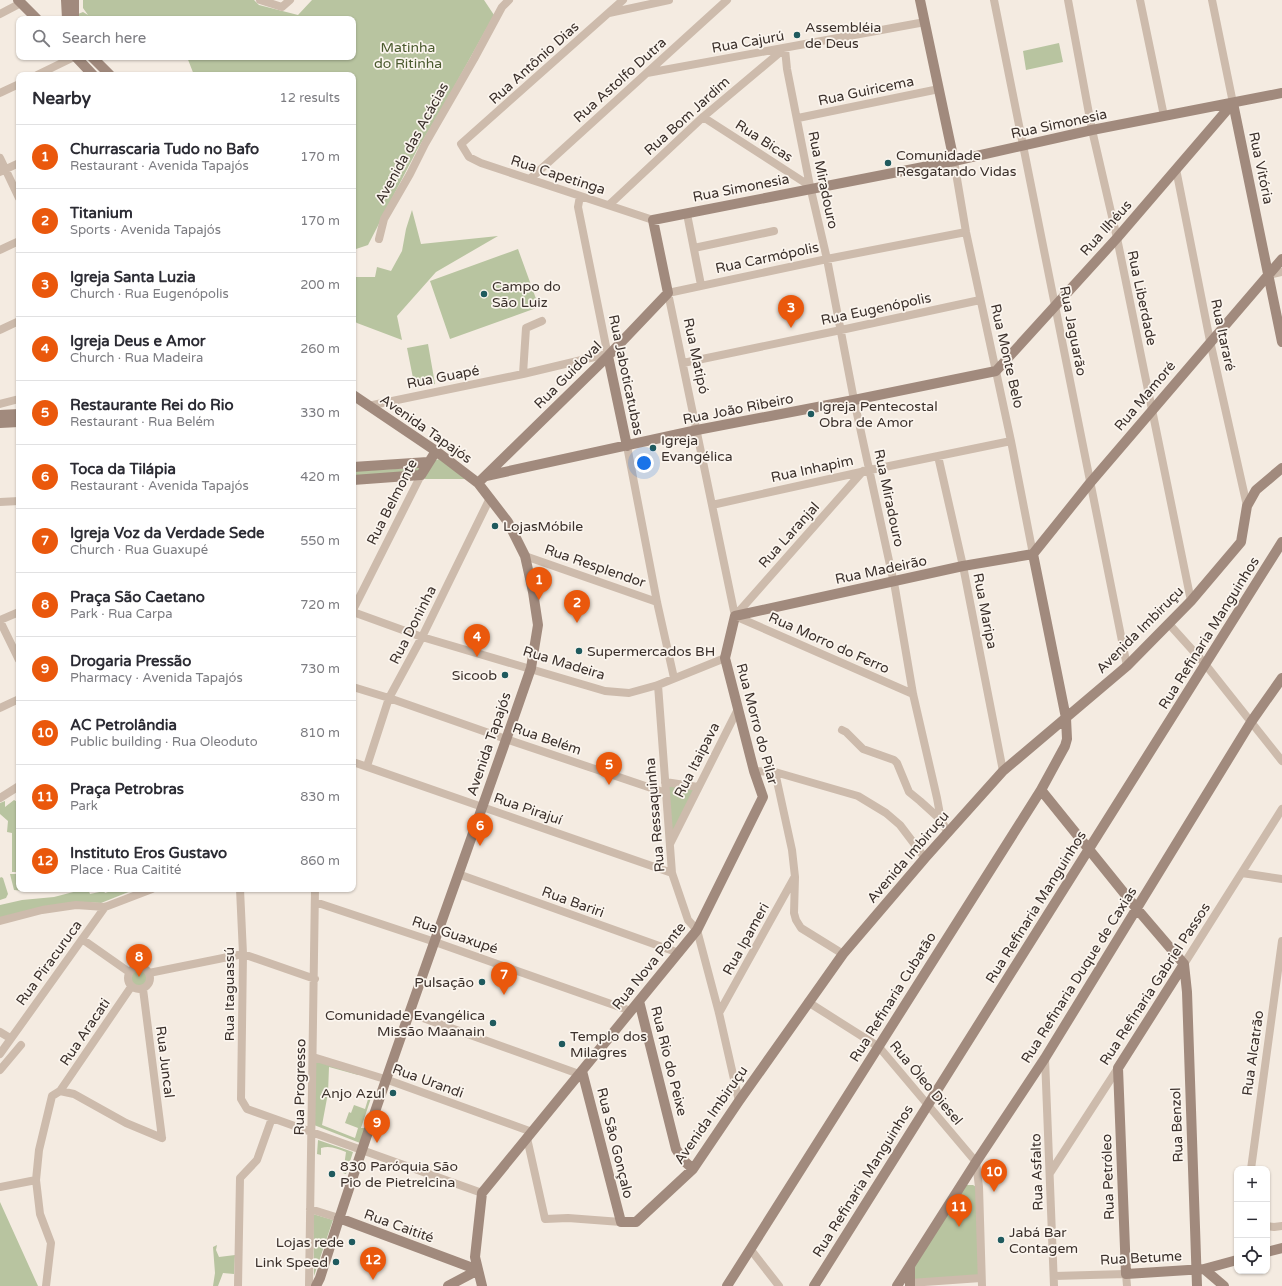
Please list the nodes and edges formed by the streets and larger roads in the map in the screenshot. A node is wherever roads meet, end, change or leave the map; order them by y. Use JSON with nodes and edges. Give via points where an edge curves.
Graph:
{"nodes":[{"id":1,"x":66,"y":0,"type":"edge"},
{"id":2,"x":74,"y":0,"type":"edge"},
{"id":3,"x":260,"y":0,"type":"edge"},
{"id":4,"x":290,"y":0,"type":"edge"},
{"id":5,"x":495,"y":0,"type":"edge"},
{"id":6,"x":509,"y":0,"type":"edge"},
{"id":7,"x":623,"y":0,"type":"edge"},
{"id":8,"x":669,"y":0,"type":"edge"},
{"id":9,"x":727,"y":0,"type":"edge"},
{"id":10,"x":920,"y":0,"type":"edge"},
{"id":11,"x":994,"y":0,"type":"edge"},
{"id":12,"x":1068,"y":0,"type":"edge"},
{"id":13,"x":1140,"y":0,"type":"edge"},
{"id":14,"x":1212,"y":0,"type":"edge"},
{"id":15,"x":20,"y":2,"type":"edge"},
{"id":16,"x":502,"y":6,"type":"junction"},
{"id":17,"x":609,"y":13,"type":"junction"},
{"id":18,"x":0,"y":14,"type":"edge"},
{"id":19,"x":34,"y":16,"type":"edge"},
{"id":20,"x":67,"y":16,"type":"edge"},
{"id":21,"x":74,"y":16,"type":"edge"},
{"id":22,"x":925,"y":22,"type":"junction"},
{"id":23,"x":785,"y":49,"type":"junction"},
{"id":24,"x":69,"y":60,"type":"edge"},
{"id":25,"x":78,"y":60,"type":"edge"},
{"id":26,"x":95,"y":60,"type":"edge"},
{"id":27,"x":43,"y":72,"type":"edge"},
{"id":28,"x":90,"y":72,"type":"edge"},
{"id":29,"x":107,"y":72,"type":"edge"},
{"id":30,"x":646,"y":73,"type":"junction"},
{"id":31,"x":16,"y":85,"type":"edge"},
{"id":32,"x":939,"y":89,"type":"junction"},
{"id":33,"x":0,"y":93,"type":"edge"},
{"id":34,"x":1282,"y":93,"type":"edge"},
{"id":35,"x":1233,"y":103,"type":"junction"},
{"id":36,"x":1220,"y":112,"type":"junction"},
{"id":37,"x":1164,"y":116,"type":"junction"},
{"id":38,"x":703,"y":118,"type":"junction"},
{"id":39,"x":798,"y":118,"type":"junction"},
{"id":40,"x":1237,"y":120,"type":"junction"},
{"id":41,"x":1092,"y":130,"type":"junction"},
{"id":42,"x":462,"y":144,"type":"joint"},
{"id":43,"x":1023,"y":145,"type":"junction"},
{"id":44,"x":0,"y":158,"type":"edge"},
{"id":45,"x":954,"y":161,"type":"junction"},
{"id":46,"x":16,"y":164,"type":"edge"},
{"id":47,"x":1176,"y":170,"type":"junction"},
{"id":48,"x":3,"y":171,"type":"edge"},
{"id":49,"x":530,"y":179,"type":"junction"},
{"id":50,"x":810,"y":187,"type":"junction"},
{"id":51,"x":16,"y":193,"type":"edge"},
{"id":52,"x":580,"y":196,"type":"junction"},
{"id":53,"x":609,"y":205,"type":"junction"},
{"id":54,"x":687,"y":214,"type":"junction"},
{"id":55,"x":653,"y":220,"type":"junction"},
{"id":56,"x":774,"y":231,"type":"dead end"},
{"id":57,"x":966,"y":232,"type":"junction"},
{"id":58,"x":1117,"y":238,"type":"junction"},
{"id":59,"x":379,"y":239,"type":"dead end"},
{"id":60,"x":16,"y":242,"type":"edge"},
{"id":61,"x":1263,"y":246,"type":"junction"},
{"id":62,"x":694,"y":248,"type":"junction"},
{"id":63,"x":0,"y":250,"type":"edge"},
{"id":64,"x":1282,"y":255,"type":"edge"},
{"id":65,"x":827,"y":259,"type":"junction"},
{"id":66,"x":1282,"y":259,"type":"edge"},
{"id":67,"x":1282,"y":272,"type":"edge"},
{"id":68,"x":1269,"y":275,"type":"junction"},
{"id":69,"x":701,"y":285,"type":"junction"},
{"id":70,"x":668,"y":292,"type":"junction"},
{"id":71,"x":980,"y":300,"type":"junction"},
{"id":72,"x":1054,"y":306,"type":"junction"},
{"id":73,"x":542,"y":321,"type":"dead end"},
{"id":74,"x":16,"y":322,"type":"edge"},
{"id":75,"x":0,"y":330,"type":"edge"},
{"id":76,"x":841,"y":330,"type":"junction"},
{"id":77,"x":1210,"y":341,"type":"junction"},
{"id":78,"x":1282,"y":342,"type":"edge"},
{"id":79,"x":607,"y":355,"type":"junction"},
{"id":80,"x":684,"y":363,"type":"junction"},
{"id":81,"x":996,"y":371,"type":"junction"},
{"id":82,"x":523,"y":374,"type":"junction"},
{"id":83,"x":356,"y":397,"type":"edge"},
{"id":84,"x":16,"y":400,"type":"edge"},
{"id":85,"x":854,"y":400,"type":"junction"},
{"id":86,"x":0,"y":404,"type":"edge"},
{"id":87,"x":368,"y":406,"type":"junction"},
{"id":88,"x":1152,"y":411,"type":"junction"},
{"id":89,"x":16,"y":414,"type":"edge"},
{"id":90,"x":0,"y":415,"type":"edge"},
{"id":91,"x":16,"y":422,"type":"edge"},
{"id":92,"x":0,"y":423,"type":"edge"},
{"id":93,"x":697,"y":430,"type":"junction"},
{"id":94,"x":1011,"y":441,"type":"junction"},
{"id":95,"x":627,"y":446,"type":"junction"},
{"id":96,"x":436,"y":452,"type":"junction"},
{"id":97,"x":509,"y":453,"type":"junction"},
{"id":98,"x":938,"y":456,"type":"junction"},
{"id":99,"x":428,"y":462,"type":"junction"},
{"id":100,"x":356,"y":467,"type":"edge"},
{"id":101,"x":1282,"y":468,"type":"edge"},
{"id":102,"x":516,"y":470,"type":"junction"},
{"id":103,"x":866,"y":470,"type":"junction"},
{"id":104,"x":421,"y":475,"type":"junction"},
{"id":105,"x":486,"y":476,"type":"junction"},
{"id":106,"x":356,"y":480,"type":"edge"},
{"id":107,"x":478,"y":483,"type":"junction"},
{"id":108,"x":1090,"y":485,"type":"junction"},
{"id":109,"x":490,"y":498,"type":"junction"},
{"id":110,"x":16,"y":501,"type":"edge"},
{"id":111,"x":0,"y":502,"type":"edge"},
{"id":112,"x":712,"y":504,"type":"junction"},
{"id":113,"x":1247,"y":506,"type":"junction"},
{"id":114,"x":1282,"y":542,"type":"edge"},
{"id":115,"x":1033,"y":554,"type":"junction"},
{"id":116,"x":525,"y":556,"type":"junction"},
{"id":117,"x":963,"y":566,"type":"junction"},
{"id":118,"x":893,"y":582,"type":"junction"},
{"id":119,"x":1191,"y":601,"type":"junction"},
{"id":120,"x":657,"y":602,"type":"junction"},
{"id":121,"x":356,"y":605,"type":"edge"},
{"id":122,"x":356,"y":612,"type":"edge"},
{"id":123,"x":16,"y":613,"type":"edge"},
{"id":124,"x":735,"y":616,"type":"junction"},
{"id":125,"x":0,"y":621,"type":"edge"},
{"id":126,"x":1169,"y":624,"type":"junction"},
{"id":127,"x":422,"y":636,"type":"junction"},
{"id":128,"x":16,"y":654,"type":"edge"},
{"id":129,"x":725,"y":658,"type":"junction"},
{"id":130,"x":1206,"y":664,"type":"junction"},
{"id":131,"x":1127,"y":666,"type":"junction"},
{"id":132,"x":531,"y":668,"type":"junction"},
{"id":133,"x":674,"y":678,"type":"junction"},
{"id":134,"x":1282,"y":678,"type":"edge"},
{"id":135,"x":658,"y":685,"type":"junction"},
{"id":136,"x":356,"y":688,"type":"edge"},
{"id":137,"x":913,"y":694,"type":"junction"},
{"id":138,"x":389,"y":698,"type":"junction"},
{"id":139,"x":16,"y":700,"type":"edge"},
{"id":140,"x":0,"y":708,"type":"edge"},
{"id":141,"x":738,"y":709,"type":"junction"},
{"id":142,"x":1066,"y":718,"type":"junction"},
{"id":143,"x":1251,"y":722,"type":"junction"},
{"id":144,"x":842,"y":730,"type":"dead end"},
{"id":145,"x":506,"y":739,"type":"junction"},
{"id":146,"x":1282,"y":761,"type":"edge"},
{"id":147,"x":356,"y":763,"type":"edge"},
{"id":148,"x":367,"y":766,"type":"junction"},
{"id":149,"x":754,"y":771,"type":"junction"},
{"id":150,"x":1004,"y":771,"type":"junction"},
{"id":151,"x":775,"y":772,"type":"junction"},
{"id":152,"x":665,"y":782,"type":"junction"},
{"id":153,"x":698,"y":787,"type":"junction"},
{"id":154,"x":16,"y":788,"type":"edge"},
{"id":155,"x":1041,"y":790,"type":"junction"},
{"id":156,"x":666,"y":793,"type":"junction"},
{"id":157,"x":763,"y":797,"type":"joint"},
{"id":158,"x":0,"y":798,"type":"edge"},
{"id":159,"x":482,"y":806,"type":"junction"},
{"id":160,"x":1282,"y":809,"type":"edge"},
{"id":161,"x":941,"y":820,"type":"junction"},
{"id":162,"x":948,"y":833,"type":"junction"},
{"id":163,"x":669,"y":845,"type":"junction"},
{"id":164,"x":1089,"y":849,"type":"junction"},
{"id":165,"x":925,"y":858,"type":"junction"},
{"id":166,"x":672,"y":873,"type":"junction"},
{"id":167,"x":1242,"y":873,"type":"junction"},
{"id":168,"x":458,"y":874,"type":"junction"},
{"id":169,"x":794,"y":877,"type":"junction"},
{"id":170,"x":1282,"y":879,"type":"edge"},
{"id":171,"x":144,"y":892,"type":"edge"},
{"id":172,"x":240,"y":892,"type":"edge"},
{"id":173,"x":315,"y":892,"type":"edge"},
{"id":174,"x":315,"y":902,"type":"junction"},
{"id":175,"x":105,"y":907,"type":"junction"},
{"id":176,"x":1137,"y":909,"type":"junction"},
{"id":177,"x":0,"y":921,"type":"edge"},
{"id":178,"x":697,"y":930,"type":"junction"},
{"id":179,"x":82,"y":939,"type":"junction"},
{"id":180,"x":1282,"y":941,"type":"edge"},
{"id":181,"x":435,"y":942,"type":"junction"},
{"id":182,"x":243,"y":954,"type":"junction"},
{"id":183,"x":679,"y":954,"type":"junction"},
{"id":184,"x":844,"y":954,"type":"junction"},
{"id":185,"x":1184,"y":964,"type":"junction"},
{"id":186,"x":129,"y":972,"type":"junction"},
{"id":187,"x":149,"y":973,"type":"junction"},
{"id":188,"x":315,"y":978,"type":"junction"},
{"id":189,"x":131,"y":987,"type":"junction"},
{"id":190,"x":143,"y":989,"type":"junction"},
{"id":191,"x":640,"y":1001,"type":"junction"},
{"id":192,"x":808,"y":1002,"type":"junction"},
{"id":193,"x":631,"y":1011,"type":"junction"},
{"id":194,"x":409,"y":1013,"type":"junction"},
{"id":195,"x":719,"y":1013,"type":"junction"},
{"id":196,"x":0,"y":1032,"type":"edge"},
{"id":197,"x":10,"y":1038,"type":"junction"},
{"id":198,"x":21,"y":1045,"type":"dead end"},
{"id":199,"x":879,"y":1047,"type":"junction"},
{"id":200,"x":0,"y":1054,"type":"edge"},
{"id":201,"x":313,"y":1057,"type":"junction"},
{"id":202,"x":1045,"y":1058,"type":"junction"},
{"id":203,"x":1118,"y":1068,"type":"junction"},
{"id":204,"x":0,"y":1070,"type":"edge"},
{"id":205,"x":581,"y":1073,"type":"junction"},
{"id":206,"x":386,"y":1080,"type":"junction"},
{"id":207,"x":60,"y":1091,"type":"junction"},
{"id":208,"x":739,"y":1100,"type":"junction"},
{"id":209,"x":928,"y":1104,"type":"junction"},
{"id":210,"x":272,"y":1118,"type":"junction"},
{"id":211,"x":312,"y":1132,"type":"junction"},
{"id":212,"x":530,"y":1135,"type":"junction"},
{"id":213,"x":362,"y":1150,"type":"junction"},
{"id":214,"x":976,"y":1162,"type":"junction"},
{"id":215,"x":1251,"y":1166,"type":"edge"},
{"id":216,"x":693,"y":1169,"type":"junction"},
{"id":217,"x":1050,"y":1174,"type":"junction"},
{"id":218,"x":36,"y":1180,"type":"junction"},
{"id":219,"x":963,"y":1183,"type":"junction"},
{"id":220,"x":0,"y":1187,"type":"edge"},
{"id":221,"x":979,"y":1187,"type":"junction"},
{"id":222,"x":482,"y":1193,"type":"junction"},
{"id":223,"x":310,"y":1209,"type":"junction"},
{"id":224,"x":339,"y":1218,"type":"junction"},
{"id":225,"x":621,"y":1222,"type":"junction"},
{"id":226,"x":1270,"y":1226,"type":"edge"},
{"id":227,"x":1282,"y":1226,"type":"edge"},
{"id":228,"x":1282,"y":1248,"type":"edge"},
{"id":229,"x":750,"y":1250,"type":"junction"},
{"id":230,"x":1270,"y":1251,"type":"edge"},
{"id":231,"x":1234,"y":1261,"type":"edge"},
{"id":232,"x":460,"y":1263,"type":"junction"},
{"id":233,"x":910,"y":1267,"type":"junction"},
{"id":234,"x":1200,"y":1269,"type":"junction"},
{"id":235,"x":478,"y":1270,"type":"junction"},
{"id":236,"x":1126,"y":1274,"type":"junction"},
{"id":237,"x":1054,"y":1276,"type":"junction"},
{"id":238,"x":462,"y":1279,"type":"junction"},
{"id":239,"x":982,"y":1282,"type":"edge"},
{"id":240,"x":318,"y":1283,"type":"edge"},
{"id":241,"x":910,"y":1284,"type":"edge"},
{"id":242,"x":46,"y":1286,"type":"edge"},
{"id":243,"x":238,"y":1286,"type":"edge"},
{"id":244,"x":308,"y":1286,"type":"edge"},
{"id":245,"x":448,"y":1286,"type":"edge"},
{"id":246,"x":482,"y":1286,"type":"edge"},
{"id":247,"x":727,"y":1286,"type":"edge"},
{"id":248,"x":779,"y":1286,"type":"edge"},
{"id":249,"x":814,"y":1286,"type":"edge"},
{"id":250,"x":897,"y":1286,"type":"edge"},
{"id":251,"x":1054,"y":1286,"type":"edge"},
{"id":252,"x":1127,"y":1286,"type":"edge"},
{"id":253,"x":1197,"y":1286,"type":"edge"},
{"id":254,"x":1224,"y":1286,"type":"edge"}],
"edges":[{"from":1,"to":20,"type":"street"},
{"from":2,"to":21,"type":"street"},
{"from":3,"to":4,"type":"street","via":[[282,7]]},
{"from":5,"to":16,"type":"street"},
{"from":6,"to":16,"type":"street","name":"Avenida das Acácias"},
{"from":7,"to":17,"type":"street","name":"Rua Antônio Dias"},
{"from":8,"to":17,"type":"street"},
{"from":9,"to":30,"type":"street","name":"Rua Astolfo Dutra"},
{"from":10,"to":22,"type":"street","name":"Rua Monte Belo"},
{"from":11,"to":43,"type":"street","name":"Rua Jaguarão"},
{"from":12,"to":41,"type":"street","name":"Rua Liberdade"},
{"from":13,"to":37,"type":"street"},
{"from":14,"to":35,"type":"street","name":"Rua Vitória"},
{"from":15,"to":18,"type":"street"},
{"from":15,"to":19,"type":"street"},
{"from":16,"to":59,"type":"street","name":"Avenida das Acácias","via":[[384,219]]},
{"from":17,"to":42,"type":"street","name":"Rua Antônio Dias"},
{"from":22,"to":23,"type":"street","name":"Rua Cajurú"},
{"from":22,"to":32,"type":"street","name":"Rua Monte Belo"},
{"from":23,"to":30,"type":"street","name":"Rua Cajurú"},
{"from":23,"to":38,"type":"street","name":"Rua Bom Jardim"},
{"from":23,"to":39,"type":"street","name":"Rua Miradouro"},
{"from":24,"to":27,"type":"street"},
{"from":25,"to":28,"type":"street"},
{"from":26,"to":29,"type":"street"},
{"from":30,"to":49,"type":"street","name":"Rua Astolfo Dutra"},
{"from":31,"to":33,"type":"street"},
{"from":32,"to":39,"type":"street","name":"Rua Guiricema"},
{"from":32,"to":45,"type":"street","name":"Rua Monte Belo"},
{"from":34,"to":35,"type":"street","name":"Rua Simonesia"},
{"from":35,"to":36,"type":"street","name":"Rua Simonesia"},
{"from":35,"to":36,"type":"street","name":"Rua Ilhéus"},
{"from":35,"to":40,"type":"street","name":"Rua Vitória"},
{"from":36,"to":37,"type":"street","name":"Rua Simonesia"},
{"from":36,"to":40,"type":"street"},
{"from":36,"to":47,"type":"street","name":"Rua Ilhéus"},
{"from":37,"to":41,"type":"street","name":"Rua Simonesia"},
{"from":38,"to":50,"type":"street","name":"Rua Bicas"},
{"from":38,"to":53,"type":"street","name":"Rua Bom Jardim"},
{"from":39,"to":50,"type":"street","name":"Rua Miradouro"},
{"from":40,"to":61,"type":"street","name":"Rua Vitória"},
{"from":41,"to":43,"type":"street","name":"Rua Simonesia"},
{"from":41,"to":58,"type":"street","name":"Rua Liberdade"},
{"from":42,"to":49,"type":"street","name":"Rua Capetinga","via":[[469,157]]},
{"from":43,"to":45,"type":"street","name":"Rua Simonesia"},
{"from":43,"to":72,"type":"street","name":"Rua Jaguarão"},
{"from":44,"to":48,"type":"street"},
{"from":45,"to":50,"type":"street","name":"Rua Simonesia"},
{"from":45,"to":57,"type":"street","name":"Rua Monte Belo"},
{"from":46,"to":48,"type":"street"},
{"from":47,"to":58,"type":"street","name":"Rua Ilhéus"},
{"from":47,"to":77,"type":"street","name":"Rua Itararé"},
{"from":48,"to":51,"type":"street"},
{"from":49,"to":52,"type":"street","name":"Rua Capetinga"},
{"from":50,"to":54,"type":"street","name":"Rua Simonesia"},
{"from":50,"to":65,"type":"street","name":"Rua Miradouro"},
{"from":52,"to":53,"type":"street","name":"Rua Capetinga"},
{"from":52,"to":79,"type":"street","name":"Rua Jaboticatubas","via":[[578,207]]},
{"from":53,"to":55,"type":"street","name":"Rua Capetinga"},
{"from":54,"to":55,"type":"street","name":"Rua Simonesia"},
{"from":54,"to":62,"type":"street"},
{"from":55,"to":70,"type":"street","name":"Rua Matipó"},
{"from":56,"to":62,"type":"street"},
{"from":57,"to":65,"type":"street","name":"Rua Carmópolis"},
{"from":57,"to":71,"type":"street","name":"Rua Monte Belo"},
{"from":58,"to":72,"type":"street","name":"Rua Ilhéus"},
{"from":58,"to":88,"type":"street","name":"Rua Liberdade"},
{"from":60,"to":63,"type":"street"},
{"from":61,"to":64,"type":"street","via":[[1273,253]]},
{"from":61,"to":68,"type":"street","name":"Rua Vitória"},
{"from":62,"to":69,"type":"street"},
{"from":65,"to":69,"type":"street","name":"Rua Carmópolis"},
{"from":65,"to":76,"type":"street","name":"Rua Miradouro"},
{"from":66,"to":68,"type":"street","name":"Rua Mamoré"},
{"from":67,"to":68,"type":"street"},
{"from":68,"to":77,"type":"street","name":"Rua Mamoré"},
{"from":68,"to":78,"type":"street","name":"Rua Vitória"},
{"from":69,"to":70,"type":"street","name":"Rua Carmópolis"},
{"from":70,"to":79,"type":"street","name":"Rua Guidoval"},
{"from":70,"to":80,"type":"street","name":"Rua Matipó"},
{"from":71,"to":76,"type":"street","name":"Rua Eugenópolis"},
{"from":71,"to":81,"type":"street","name":"Rua Monte Belo"},
{"from":72,"to":81,"type":"street","name":"Rua Ilhéus"},
{"from":72,"to":108,"type":"street","name":"Rua Jaguarão"},
{"from":73,"to":82,"type":"street","via":[[526,328]]},
{"from":74,"to":75,"type":"street"},
{"from":76,"to":80,"type":"street","name":"Rua Eugenópolis"},
{"from":76,"to":85,"type":"street","name":"Rua Miradouro"},
{"from":77,"to":88,"type":"street","name":"Rua Mamoré"},
{"from":77,"to":113,"type":"street","name":"Rua Itararé"},
{"from":79,"to":82,"type":"street","name":"Rua Guapé"},
{"from":79,"to":95,"type":"street","name":"Rua Jaboticatubas"},
{"from":79,"to":97,"type":"street","name":"Rua Guidoval"},
{"from":80,"to":93,"type":"street","name":"Rua Matipó"},
{"from":81,"to":85,"type":"street","name":"Rua João Ribeiro"},
{"from":81,"to":94,"type":"street","name":"Rua Monte Belo"},
{"from":82,"to":87,"type":"street","name":"Rua Guapé"},
{"from":83,"to":87,"type":"street","name":"Avenida Tapajós"},
{"from":84,"to":86,"type":"street"},
{"from":85,"to":93,"type":"street","name":"Rua João Ribeiro"},
{"from":85,"to":103,"type":"street","name":"Rua Miradouro"},
{"from":87,"to":96,"type":"street","name":"Avenida Tapajós"},
{"from":88,"to":108,"type":"street","name":"Rua Mamoré"},
{"from":88,"to":119,"type":"street","name":"Rua Liberdade"},
{"from":89,"to":90,"type":"street"},
{"from":91,"to":92,"type":"street"},
{"from":93,"to":95,"type":"street","name":"Rua João Ribeiro"},
{"from":93,"to":112,"type":"street","name":"Rua Matipó"},
{"from":94,"to":98,"type":"street","name":"Rua Inhapim"},
{"from":94,"to":115,"type":"street","name":"Rua Monte Belo"},
{"from":95,"to":102,"type":"street","name":"Rua João Ribeiro"},
{"from":95,"to":120,"type":"street","name":"Rua Jaboticatubas"},
{"from":96,"to":99,"type":"street","name":"Rua Belmonte"},
{"from":96,"to":107,"type":"street","name":"Avenida Tapajós"},
{"from":97,"to":102,"type":"street","via":[[509,463]]},
{"from":97,"to":105,"type":"street","name":"Rua Guidoval"},
{"from":98,"to":103,"type":"street","name":"Rua Inhapim"},
{"from":98,"to":117,"type":"street","name":"Rua Maripa"},
{"from":99,"to":100,"type":"street"},
{"from":99,"to":104,"type":"street","name":"Rua Belmonte"},
{"from":101,"to":113,"type":"street","name":"Avenida Imbiruçu","via":[[1256,490]]},
{"from":102,"to":105,"type":"street","name":"Rua João Ribeiro"},
{"from":103,"to":112,"type":"street","name":"Rua Inhapim"},
{"from":103,"to":118,"type":"street","name":"Rua Miradouro"},
{"from":103,"to":124,"type":"street","name":"Rua Laranjal"},
{"from":104,"to":106,"type":"street"},
{"from":104,"to":121,"type":"street","name":"Rua Belmonte"},
{"from":105,"to":107,"type":"street","name":"Rua Guidoval"},
{"from":107,"to":109,"type":"street","name":"Avenida Tapajós"},
{"from":108,"to":115,"type":"street","name":"Rua Mamoré"},
{"from":108,"to":131,"type":"street","name":"Rua Jaguarão"},
{"from":109,"to":116,"type":"street","name":"Avenida Tapajós","via":[[508,522]]},
{"from":109,"to":127,"type":"street","name":"Rua Doninha"},
{"from":110,"to":111,"type":"street"},
{"from":112,"to":124,"type":"street","name":"Rua Matipó"},
{"from":113,"to":119,"type":"street","name":"Avenida Imbiruçu","via":[[1241,542]]},
{"from":114,"to":130,"type":"street","name":"Rua Refinaria Manguinhos"},
{"from":115,"to":117,"type":"street","name":"Rua Madeirão"},
{"from":115,"to":142,"type":"street","name":"Rua Monte Belo"},
{"from":116,"to":120,"type":"street","name":"Rua Resplendor"},
{"from":116,"to":132,"type":"street","name":"Avenida Tapajós","via":[[538,625]]},
{"from":117,"to":118,"type":"street","name":"Rua Madeirão"},
{"from":117,"to":150,"type":"street","name":"Rua Maripa"},
{"from":118,"to":124,"type":"street","name":"Rua Madeirão"},
{"from":118,"to":137,"type":"street","name":"Rua Miradouro"},
{"from":119,"to":126,"type":"street","name":"Avenida Imbiruçu"},
{"from":120,"to":133,"type":"street","name":"Rua Jaboticatubas"},
{"from":122,"to":127,"type":"street","name":"Rua Madeira"},
{"from":123,"to":125,"type":"street"},
{"from":124,"to":129,"type":"street"},
{"from":124,"to":137,"type":"street","name":"Rua Morro do Ferro"},
{"from":125,"to":128,"type":"street"},
{"from":126,"to":130,"type":"street"},
{"from":126,"to":131,"type":"street","name":"Avenida Imbiruçu"},
{"from":127,"to":132,"type":"street","name":"Rua Madeira"},
{"from":127,"to":138,"type":"street","name":"Rua Doninha"},
{"from":129,"to":133,"type":"street","name":"Rua Madeira"},
{"from":129,"to":141,"type":"street","name":"Rua Morro do Pilar"},
{"from":130,"to":143,"type":"street"},
{"from":130,"to":164,"type":"street","name":"Rua Refinaria Manguinhos"},
{"from":131,"to":142,"type":"street","name":"Avenida Imbiruçu"},
{"from":132,"to":135,"type":"street","name":"Rua Madeira","via":[[605,691],[629,693]]},
{"from":132,"to":145,"type":"street","name":"Avenida Tapajós"},
{"from":133,"to":135,"type":"street","name":"Rua Madeira"},
{"from":134,"to":143,"type":"street","name":"Rua Refinaria Duque de Caxias"},
{"from":135,"to":152,"type":"street","name":"Rua Ressaquinha"},
{"from":136,"to":138,"type":"street","name":"Rua Belém"},
{"from":137,"to":161,"type":"street","name":"Rua Miradouro"},
{"from":138,"to":145,"type":"street","name":"Rua Belém"},
{"from":138,"to":148,"type":"street","name":"Rua Doninha"},
{"from":139,"to":140,"type":"street"},
{"from":141,"to":149,"type":"street","name":"Rua Morro do Pilar"},
{"from":141,"to":153,"type":"street","name":"Rua Itaipava"},
{"from":142,"to":150,"type":"street","name":"Avenida Imbiruçu"},
{"from":142,"to":155,"type":"street","name":"Rua Refinaria Cubatão","via":[[1065,746]]},
{"from":143,"to":146,"type":"street"},
{"from":143,"to":176,"type":"street","name":"Rua Refinaria Duque de Caxias"},
{"from":144,"to":161,"type":"street","via":[[863,749],[897,762],[909,792]]},
{"from":145,"to":156,"type":"street","name":"Rua Belém"},
{"from":145,"to":159,"type":"street","name":"Avenida Tapajós"},
{"from":147,"to":148,"type":"street","name":"Rua Pirajuí"},
{"from":148,"to":159,"type":"street","name":"Rua Pirajuí"},
{"from":149,"to":151,"type":"street"},
{"from":149,"to":157,"type":"street","name":"Rua Morro do Pilar"},
{"from":150,"to":162,"type":"street","name":"Avenida Imbiruçu"},
{"from":151,"to":165,"type":"street","via":[[858,796],[900,825]]},
{"from":151,"to":169,"type":"street","name":"Rua Morro do Pilar","via":[[792,850]]},
{"from":152,"to":153,"type":"street"},
{"from":152,"to":156,"type":"street","name":"Rua Ressaquinha"},
{"from":153,"to":163,"type":"street","name":"Rua Itaipava"},
{"from":154,"to":158,"type":"street"},
{"from":155,"to":164,"type":"street"},
{"from":155,"to":199,"type":"street","name":"Rua Refinaria Cubatão"},
{"from":156,"to":163,"type":"street","name":"Rua Ressaquinha"},
{"from":157,"to":178,"type":"street","name":"Rua Nova Ponte"},
{"from":159,"to":166,"type":"street","name":"Rua Pirajuí"},
{"from":159,"to":168,"type":"street","name":"Avenida Tapajós"},
{"from":160,"to":167,"type":"street","name":"Rua Refinaria Gabriel Passos"},
{"from":161,"to":162,"type":"street","name":"Rua Miradouro"},
{"from":162,"to":165,"type":"street","name":"Avenida Imbiruçu"},
{"from":163,"to":166,"type":"street","name":"Rua Ressaquinha"},
{"from":164,"to":176,"type":"street"},
{"from":164,"to":209,"type":"street","name":"Rua Refinaria Manguinhos"},
{"from":165,"to":184,"type":"street","name":"Avenida Imbiruçu"},
{"from":166,"to":178,"type":"street","name":"Rua Ressaquinha","via":[[688,920]]},
{"from":167,"to":170,"type":"street"},
{"from":167,"to":185,"type":"street","name":"Rua Refinaria Gabriel Passos"},
{"from":168,"to":181,"type":"street","name":"Avenida Tapajós"},
{"from":168,"to":183,"type":"street","name":"Rua Bariri"},
{"from":169,"to":184,"type":"street","name":"Rua Morro do Pilar","via":[[794,913],[801,928]]},
{"from":169,"to":195,"type":"street","name":"Rua Ipameri"},
{"from":171,"to":175,"type":"street"},
{"from":172,"to":182,"type":"street","name":"Rua Itaguassú"},
{"from":173,"to":174,"type":"street","name":"Rua Progresso"},
{"from":174,"to":181,"type":"street","name":"Rua Guaxupé"},
{"from":174,"to":188,"type":"street","name":"Rua Progresso"},
{"from":175,"to":177,"type":"street","via":[[76,906],[42,910]]},
{"from":175,"to":179,"type":"street","name":"Rua Piracuruca"},
{"from":176,"to":185,"type":"street"},
{"from":176,"to":202,"type":"street","name":"Rua Refinaria Duque de Caxias"},
{"from":178,"to":183,"type":"street","name":"Rua Nova Ponte"},
{"from":178,"to":195,"type":"street","name":"Rua Ressaquinha"},
{"from":179,"to":186,"type":"street"},
{"from":179,"to":197,"type":"street","name":"Rua Piracuruca"},
{"from":180,"to":215,"type":"street","name":"Rua Alcatrão"},
{"from":181,"to":193,"type":"street","name":"Rua Guaxupé"},
{"from":181,"to":194,"type":"street","name":"Avenida Tapajós"},
{"from":182,"to":187,"type":"street"},
{"from":182,"to":188,"type":"street"},
{"from":182,"to":210,"type":"street","name":"Rua Itaguassú","via":[[241,1099],[247,1109]]},
{"from":183,"to":191,"type":"street","name":"Rua Nova Ponte"},
{"from":184,"to":192,"type":"street","name":"Avenida Imbiruçu"},
{"from":185,"to":203,"type":"street","name":"Rua Refinaria Gabriel Passos"},
{"from":185,"to":234,"type":"street","name":"Rua Benzol"},
{"from":186,"to":187,"type":"street","via":[[140,967]]},
{"from":186,"to":189,"type":"street","via":[[128,981]]},
{"from":187,"to":190,"type":"street","via":[[150,981]]},
{"from":188,"to":201,"type":"street","name":"Rua Progresso"},
{"from":189,"to":190,"type":"street"},
{"from":189,"to":207,"type":"street","name":"Rua Aracati"},
{"from":190,"to":207,"type":"street","name":"Rua Juncal","via":[[162,1138],[126,1123],[74,1094]]},
{"from":191,"to":193,"type":"street","name":"Rua Nova Ponte"},
{"from":191,"to":216,"type":"street","name":"Rua Rio do Peixe","via":[[676,1149]]},
{"from":192,"to":199,"type":"street","name":"Rua Óleo Diesel"},
{"from":192,"to":208,"type":"street","name":"Avenida Imbiruçu"},
{"from":193,"to":205,"type":"street","name":"Rua Nova Ponte"},
{"from":194,"to":205,"type":"street"},
{"from":194,"to":206,"type":"street","name":"Avenida Tapajós"},
{"from":195,"to":208,"type":"street","name":"Rua Ressaquinha"},
{"from":196,"to":197,"type":"street"},
{"from":197,"to":200,"type":"street","name":"Rua Piracuruca"},
{"from":198,"to":204,"type":"street"},
{"from":199,"to":209,"type":"street","name":"Rua Óleo Diesel"},
{"from":199,"to":229,"type":"street","name":"Rua Refinaria Cubatão"},
{"from":201,"to":206,"type":"street","name":"Rua Urandi"},
{"from":201,"to":211,"type":"street","name":"Rua Progresso"},
{"from":202,"to":214,"type":"street","name":"Rua Refinaria Duque de Caxias"},
{"from":202,"to":217,"type":"street","name":"Rua Asfalto"},
{"from":203,"to":217,"type":"street","name":"Rua Refinaria Gabriel Passos"},
{"from":203,"to":236,"type":"street","name":"Rua Petróleo"},
{"from":205,"to":212,"type":"street","name":"Rua Nova Ponte"},
{"from":205,"to":225,"type":"street","name":"Rua São Gonçalo"},
{"from":206,"to":212,"type":"street","name":"Rua Urandi"},
{"from":206,"to":213,"type":"street","name":"Avenida Tapajós"},
{"from":207,"to":218,"type":"street","via":[[52,1096]]},
{"from":208,"to":216,"type":"street","name":"Avenida Imbiruçu"},
{"from":209,"to":214,"type":"street","name":"Rua Óleo Diesel"},
{"from":209,"to":249,"type":"street","name":"Rua Refinaria Manguinhos"},
{"from":210,"to":211,"type":"street"},
{"from":210,"to":243,"type":"street","via":[[257,1160],[240,1178]]},
{"from":211,"to":213,"type":"street"},
{"from":211,"to":223,"type":"street","name":"Rua Progresso"},
{"from":212,"to":222,"type":"street","name":"Rua Nova Ponte"},
{"from":212,"to":225,"type":"street","name":"Avenida Imbiruçu","via":[[545,1219]]},
{"from":213,"to":222,"type":"street"},
{"from":213,"to":224,"type":"street","name":"Avenida Tapajós"},
{"from":214,"to":219,"type":"street","name":"Rua Refinaria Duque de Caxias"},
{"from":214,"to":221,"type":"street"},
{"from":216,"to":225,"type":"street","name":"Avenida Imbiruçu","via":[[636,1222]]},
{"from":217,"to":237,"type":"street","name":"Rua Asfalto"},
{"from":218,"to":220,"type":"street"},
{"from":218,"to":242,"type":"street","via":[[40,1214],[51,1243]]},
{"from":219,"to":221,"type":"street","via":[[975,1183]]},
{"from":219,"to":233,"type":"street","name":"Rua Refinaria Duque de Caxias"},
{"from":221,"to":239,"type":"street"},
{"from":222,"to":235,"type":"street","via":[[475,1257]]},
{"from":223,"to":224,"type":"street","name":"Rua Caitité"},
{"from":223,"to":244,"type":"street","name":"Rua Progresso"},
{"from":224,"to":232,"type":"street","name":"Rua Caitité"},
{"from":224,"to":240,"type":"street","name":"Avenida Tapajós"},
{"from":226,"to":227,"type":"street"},
{"from":228,"to":230,"type":"street"},
{"from":229,"to":247,"type":"street","name":"Rua Refinaria Cubatão"},
{"from":229,"to":248,"type":"street"},
{"from":231,"to":234,"type":"street","name":"Rua Betume"},
{"from":232,"to":235,"type":"street","name":"Rua Caitité"},
{"from":232,"to":238,"type":"street"},
{"from":233,"to":241,"type":"street"},
{"from":233,"to":250,"type":"street","name":"Rua Refinaria Duque de Caxias"},
{"from":234,"to":236,"type":"street","name":"Rua Betume"},
{"from":234,"to":253,"type":"street","name":"Rua Benzol"},
{"from":234,"to":254,"type":"street"},
{"from":235,"to":238,"type":"street"},
{"from":235,"to":246,"type":"street"},
{"from":236,"to":237,"type":"street","name":"Rua Betume"},
{"from":236,"to":252,"type":"street","name":"Rua Petróleo"},
{"from":237,"to":251,"type":"street","name":"Rua Asfalto"},
{"from":238,"to":245,"type":"street"},
{"from":239,"to":241,"type":"street"}]}
